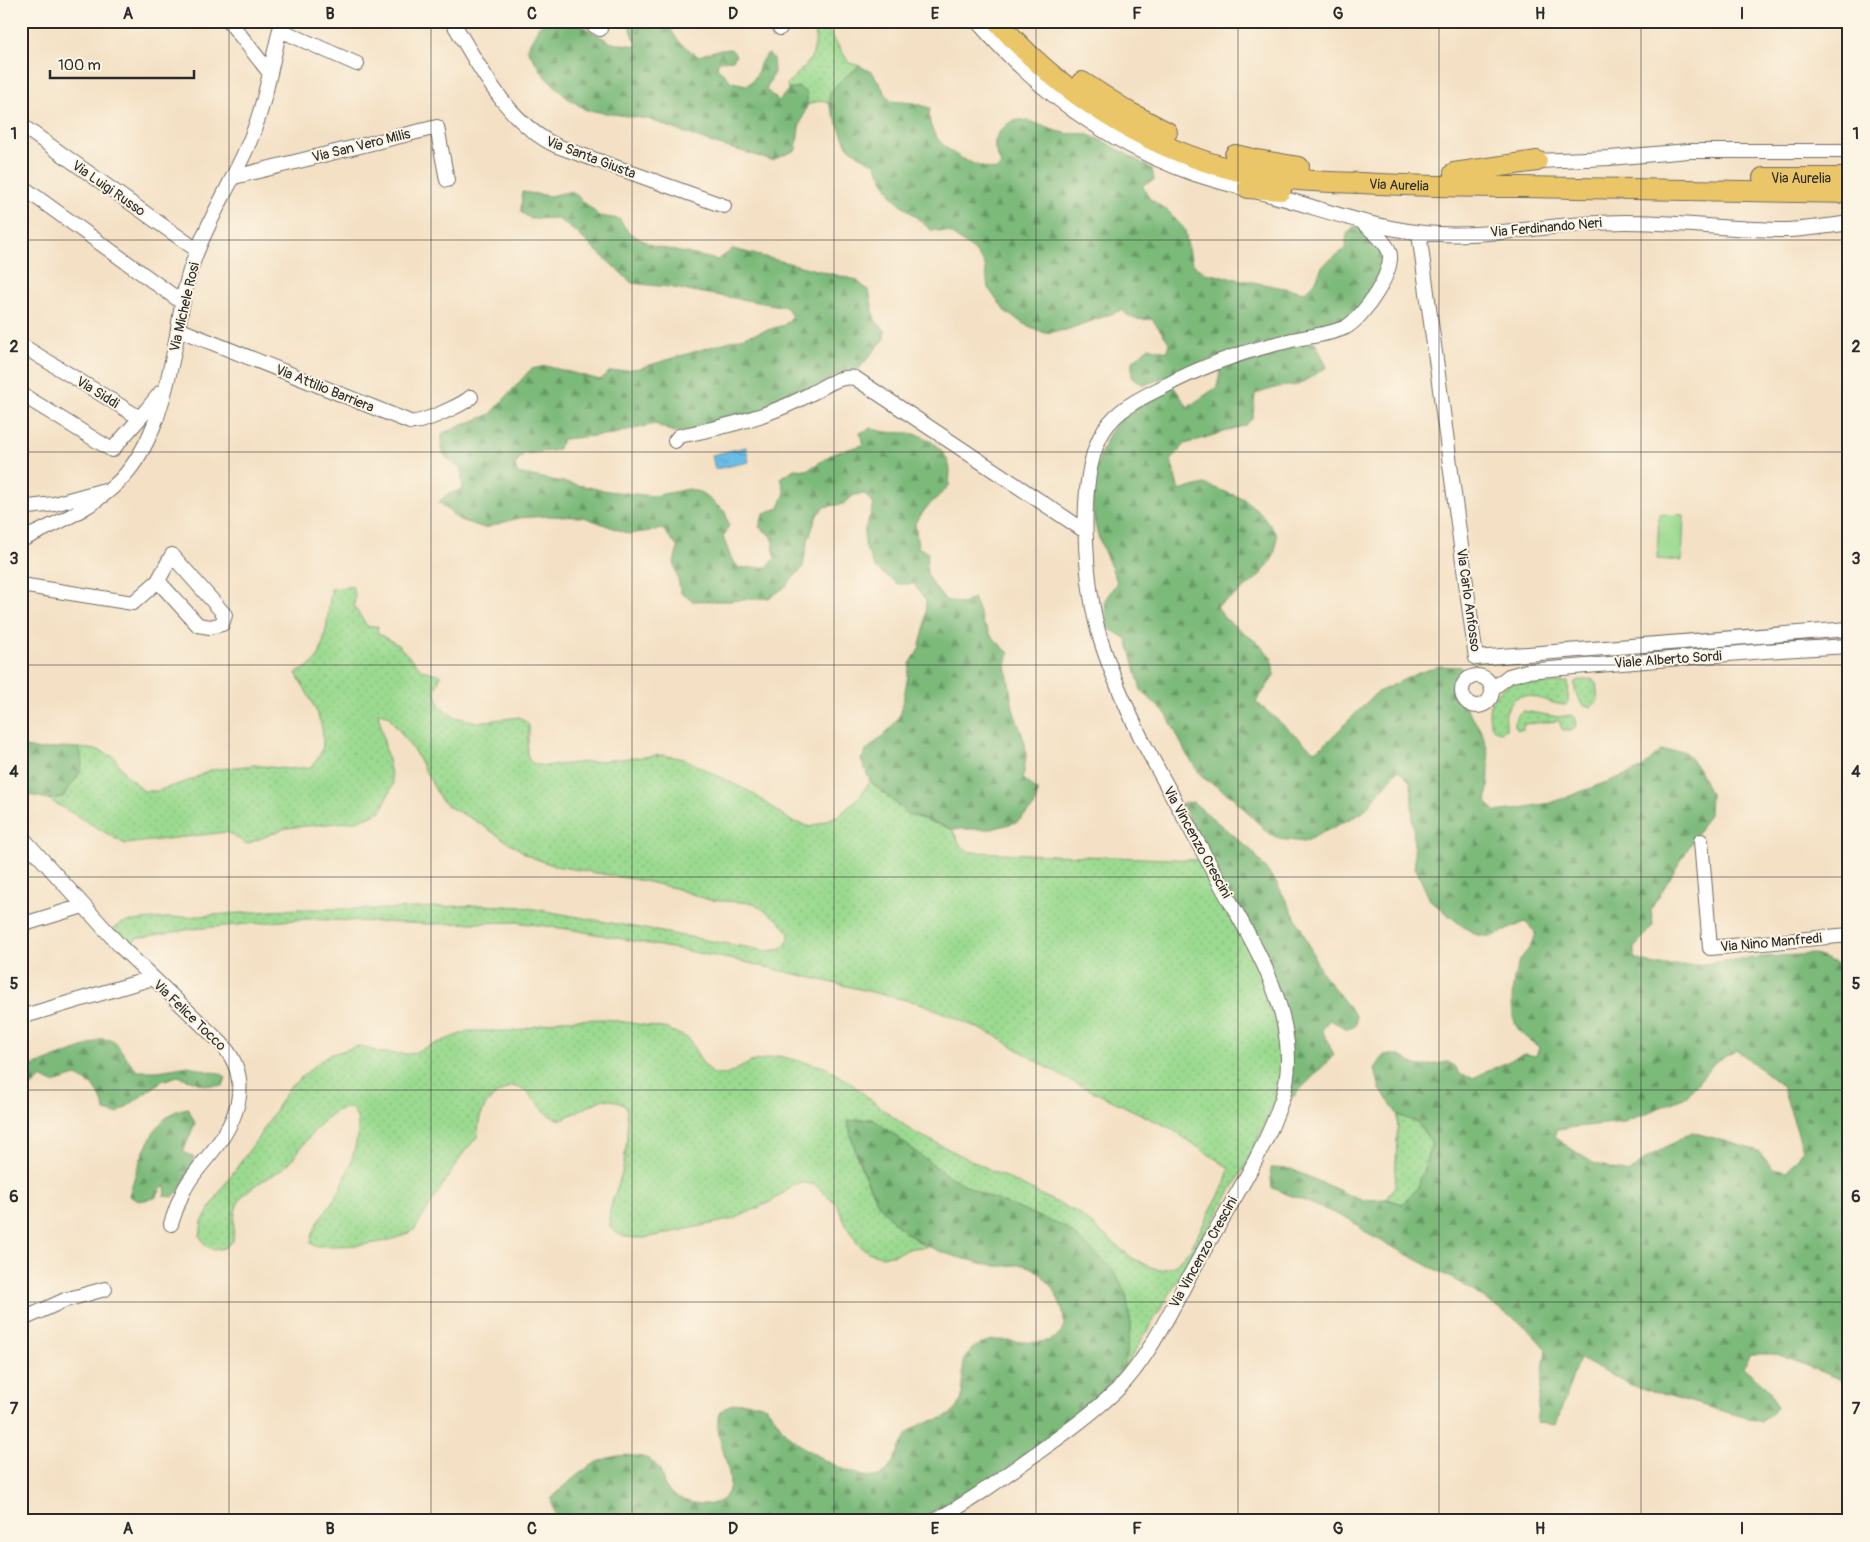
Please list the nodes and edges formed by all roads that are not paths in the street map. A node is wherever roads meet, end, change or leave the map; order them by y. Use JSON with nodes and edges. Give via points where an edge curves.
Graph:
{"nodes":[{"id":1,"x":230,"y":21,"type":"edge"},
{"id":2,"x":452,"y":21,"type":"edge"},
{"id":3,"x":587,"y":21,"type":"edge"},
{"id":4,"x":977,"y":21,"type":"edge"},
{"id":5,"x":998,"y":21,"type":"edge"},
{"id":6,"x":1014,"y":21,"type":"edge"},
{"id":7,"x":281,"y":26,"type":"edge"},
{"id":8,"x":600,"y":29,"type":"dead end"},
{"id":9,"x":357,"y":64,"type":"dead end"},
{"id":10,"x":269,"y":72,"type":"junction"},
{"id":11,"x":21,"y":125,"type":"edge"},
{"id":12,"x":1849,"y":151,"type":"edge"},
{"id":13,"x":1537,"y":161,"type":"joint"},
{"id":14,"x":1454,"y":173,"type":"junction"},
{"id":15,"x":234,"y":177,"type":"junction"},
{"id":16,"x":1849,"y":178,"type":"edge"},
{"id":17,"x":447,"y":180,"type":"dead end"},
{"id":18,"x":21,"y":186,"type":"edge"},
{"id":19,"x":1248,"y":188,"type":"junction"},
{"id":20,"x":1663,"y":190,"type":"junction"},
{"id":21,"x":1849,"y":192,"type":"edge"},
{"id":22,"x":724,"y":206,"type":"dead end"},
{"id":23,"x":1361,"y":221,"type":"junction"},
{"id":24,"x":1849,"y":223,"type":"edge"},
{"id":25,"x":1419,"y":233,"type":"junction"},
{"id":26,"x":197,"y":250,"type":"junction"},
{"id":27,"x":183,"y":303,"type":"junction"},
{"id":28,"x":178,"y":329,"type":"junction"},
{"id":29,"x":21,"y":345,"type":"edge"},
{"id":30,"x":166,"y":386,"type":"junction"},
{"id":31,"x":21,"y":394,"type":"edge"},
{"id":32,"x":471,"y":397,"type":"dead end"},
{"id":33,"x":140,"y":418,"type":"junction"},
{"id":34,"x":675,"y":441,"type":"dead end"},
{"id":35,"x":112,"y":488,"type":"junction"},
{"id":36,"x":21,"y":508,"type":"edge"},
{"id":37,"x":1085,"y":530,"type":"junction"},
{"id":38,"x":21,"y":540,"type":"edge"},
{"id":39,"x":158,"y":581,"type":"junction"},
{"id":40,"x":21,"y":586,"type":"edge"},
{"id":41,"x":1849,"y":629,"type":"edge"},
{"id":42,"x":1762,"y":636,"type":"junction"},
{"id":43,"x":1849,"y":646,"type":"edge"},
{"id":44,"x":1764,"y":651,"type":"junction"},
{"id":45,"x":1476,"y":658,"type":"junction"},
{"id":46,"x":1476,"y":676,"type":"junction"},
{"id":47,"x":1492,"y":689,"type":"junction"},
{"id":48,"x":21,"y":836,"type":"edge"},
{"id":49,"x":1701,"y":841,"type":"dead end"},
{"id":50,"x":83,"y":906,"type":"junction"},
{"id":51,"x":21,"y":925,"type":"edge"},
{"id":52,"x":1849,"y":936,"type":"edge"},
{"id":53,"x":153,"y":978,"type":"junction"},
{"id":54,"x":21,"y":1017,"type":"edge"},
{"id":55,"x":171,"y":1224,"type":"dead end"},
{"id":56,"x":106,"y":1290,"type":"dead end"},
{"id":57,"x":21,"y":1320,"type":"edge"},
{"id":58,"x":934,"y":1521,"type":"edge"}],
"edges":[{"from":1,"to":10,"type":"street"},
{"from":2,"to":22,"type":"street","name":"Via Santa Giusta","via":[[500,97],[542,138]]},
{"from":3,"to":8,"type":"street"},
{"from":4,"to":19,"type":"street","name":"Via Ferdinando Neri","via":[[1037,81],[1111,135],[1183,170]]},
{"from":5,"to":20,"type":"highway","name":"Via Aurelia","via":[[1048,71],[1111,118],[1185,154],[1251,173],[1283,179],[1416,186]]},
{"from":6,"to":14,"type":"highway","name":"Via Aurelia","via":[[1047,54],[1102,96],[1147,122],[1196,143],[1244,158],[1288,166]]},
{"from":7,"to":9,"type":"street"},
{"from":7,"to":10,"type":"street","name":"Via Michele Rosi"},
{"from":10,"to":15,"type":"street","name":"Via Michele Rosi","via":[[257,121]]},
{"from":11,"to":26,"type":"street","name":"Via Luigi Russo"},
{"from":12,"to":13,"type":"street","via":[[1688,151]]},
{"from":13,"to":14,"type":"highway"},
{"from":14,"to":16,"type":"highway","name":"Via Aurelia"},
{"from":15,"to":17,"type":"street","name":"Via San Vero Milis","via":[[437,127]]},
{"from":15,"to":26,"type":"street","name":"Via Michele Rosi"},
{"from":18,"to":27,"type":"street"},
{"from":19,"to":20,"type":"highway","via":[[1601,196]]},
{"from":19,"to":23,"type":"street","name":"Via Ferdinando Neri"},
{"from":20,"to":21,"type":"highway","name":"Via Aurelia"},
{"from":23,"to":25,"type":"street","name":"Via Ferdinando Neri"},
{"from":23,"to":37,"type":"street","name":"Via Vincenzo Crescini","via":[[1383,242],[1390,255],[1380,287],[1364,310],[1350,324],[1339,329],[1262,347],[1210,364],[1120,412],[1098,444],[1088,482]]},
{"from":24,"to":25,"type":"street","name":"Via Ferdinando Neri","via":[[1775,230],[1621,222],[1478,233]]},
{"from":25,"to":45,"type":"street","name":"Via Carlo Anfosso"},
{"from":26,"to":27,"type":"street","name":"Via Michele Rosi"},
{"from":27,"to":28,"type":"street","name":"Via Michele Rosi"},
{"from":28,"to":30,"type":"street","name":"Via Michele Rosi"},
{"from":28,"to":32,"type":"street","name":"Via Attilio Barriera","via":[[412,423]]},
{"from":29,"to":33,"type":"street","name":"Via Siddi"},
{"from":30,"to":33,"type":"street"},
{"from":30,"to":35,"type":"street","name":"Via Michele Rosi","via":[[145,444]]},
{"from":31,"to":33,"type":"street","via":[[112,450]]},
{"from":34,"to":37,"type":"street","via":[[679,436],[750,419],[800,400],[839,378],[855,378]]},
{"from":35,"to":36,"type":"street","via":[[54,504]]},
{"from":35,"to":38,"type":"street","name":"Via Michele Rosi","via":[[83,509]]},
{"from":37,"to":58,"type":"street","name":"Via Vincenzo Crescini","via":[[1096,622],[1105,654],[1143,742],[1266,970],[1280,1009],[1287,1043],[1285,1088],[1253,1163],[1134,1370],[1067,1432],[988,1489]]},
{"from":39,"to":39,"type":"street","via":[[172,555],[226,615],[222,624],[198,625]]},
{"from":39,"to":40,"type":"street","via":[[133,602]]},
{"from":41,"to":42,"type":"street","name":"Via Carlo Anfosso"},
{"from":42,"to":44,"type":"street"},
{"from":42,"to":45,"type":"street","name":"Via Carlo Anfosso"},
{"from":43,"to":44,"type":"street","name":"Viale Alberto Sordi"},
{"from":44,"to":47,"type":"street","name":"Viale Alberto Sordi","via":[[1527,671],[1508,676]]},
{"from":45,"to":46,"type":"street"},
{"from":46,"to":47,"type":"street","via":[[1486,679]]},
{"from":46,"to":47,"type":"street","via":[[1463,687],[1467,701],[1476,706],[1484,704]]},
{"from":48,"to":50,"type":"street","name":"Via Felice Tocco"},
{"from":49,"to":52,"type":"street","name":"Via Nino Manfredi","via":[[1710,948]]},
{"from":50,"to":51,"type":"street"},
{"from":50,"to":53,"type":"street","name":"Via Felice Tocco"},
{"from":53,"to":54,"type":"street"},
{"from":53,"to":55,"type":"street","name":"Via Felice Tocco","via":[[227,1050],[236,1063],[240,1080],[236,1108],[228,1128],[185,1188]]},
{"from":56,"to":57,"type":"street","via":[[65,1300]]}]}
